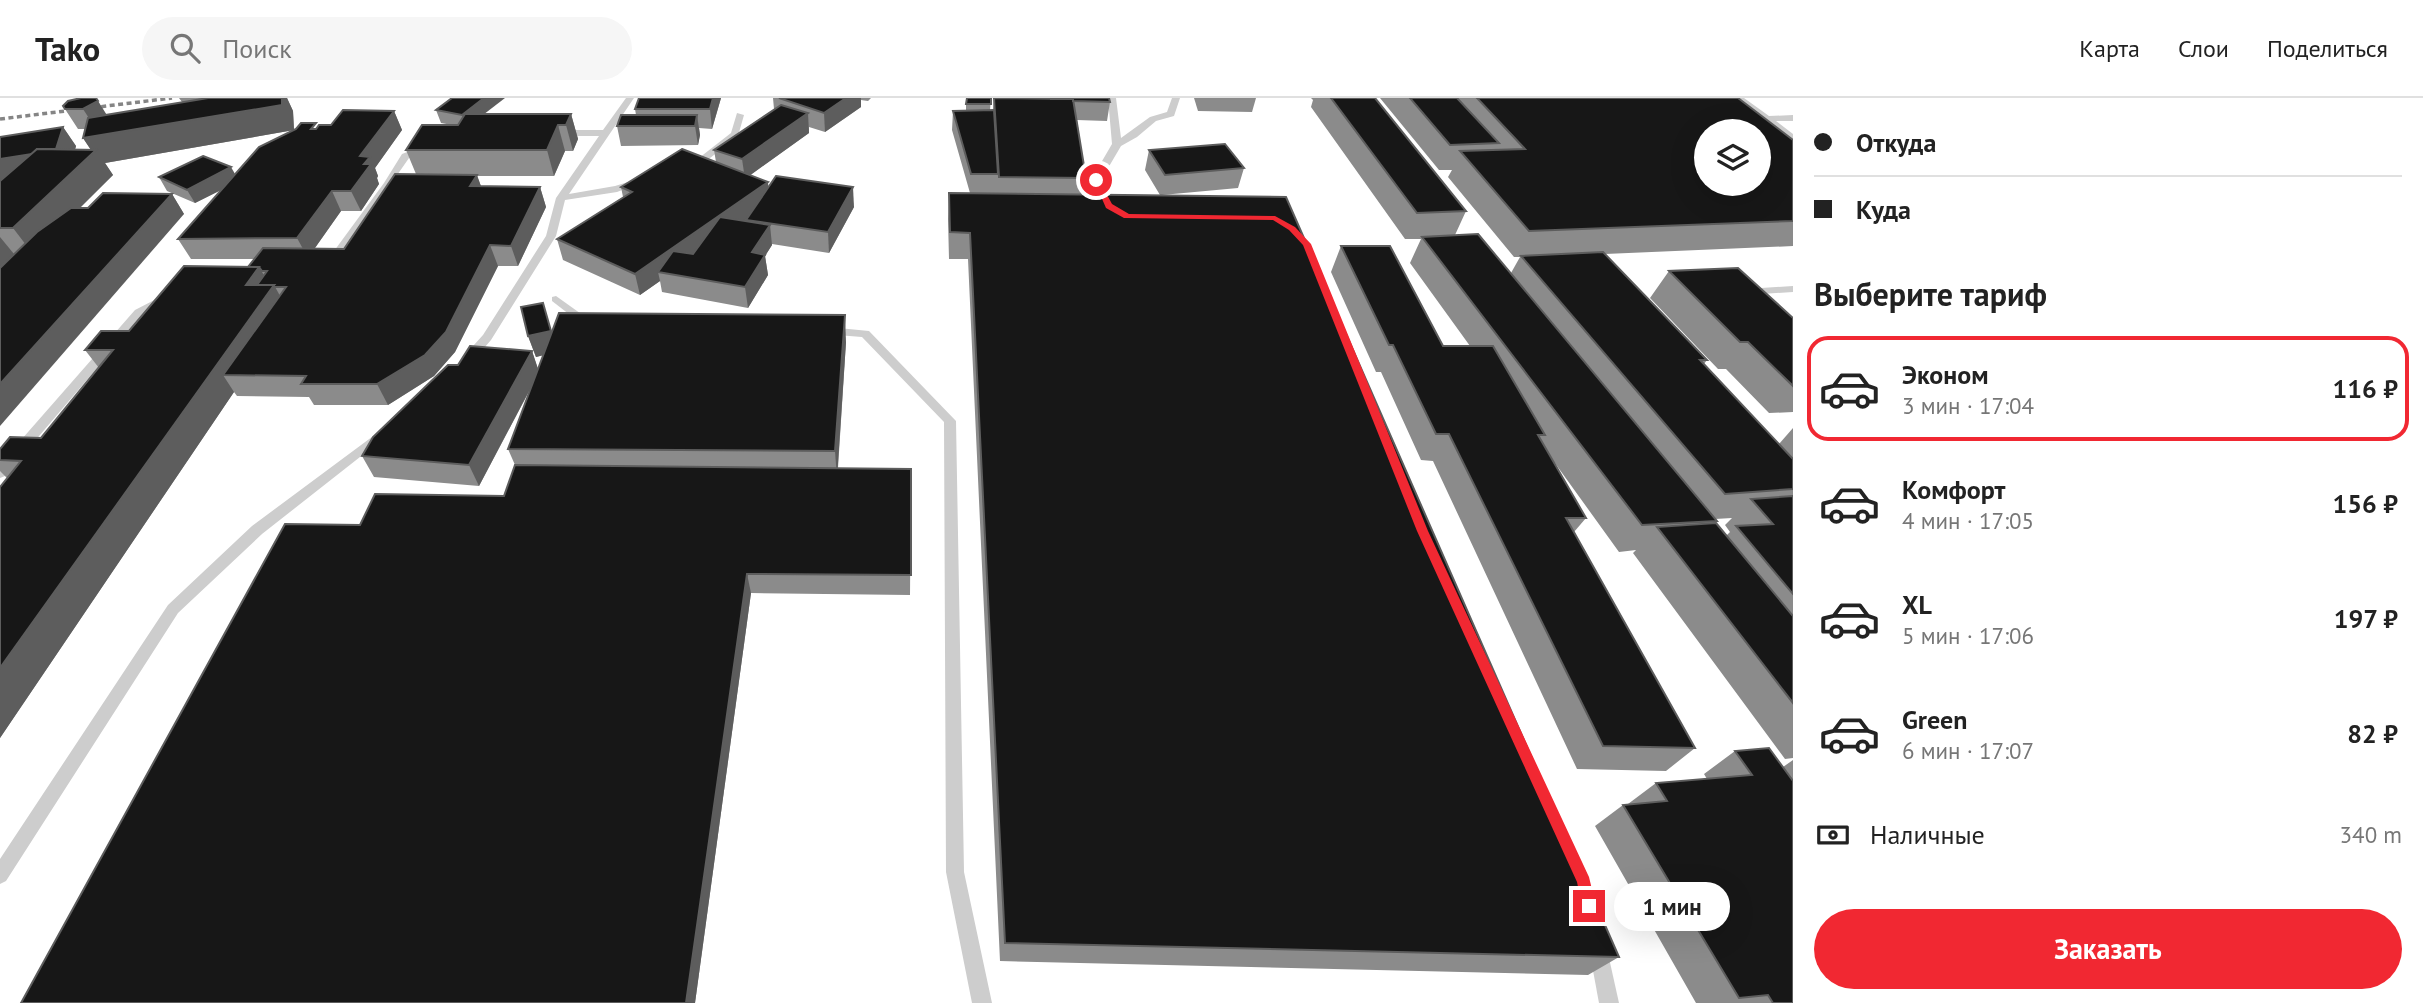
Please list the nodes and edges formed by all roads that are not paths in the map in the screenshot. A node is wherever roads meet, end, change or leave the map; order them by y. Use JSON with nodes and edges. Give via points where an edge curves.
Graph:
{"nodes":[{"id":1,"x":630,"y":98,"type":"edge"},
{"id":2,"x":1112,"y":98,"type":"edge"},
{"id":3,"x":1176,"y":98,"type":"edge"},
{"id":4,"x":1739,"y":98,"type":"edge"},
{"id":5,"x":740,"y":115,"type":"dead end"},
{"id":6,"x":1793,"y":118,"type":"edge"},
{"id":7,"x":1767,"y":119,"type":"joint"},
{"id":8,"x":1771,"y":122,"type":"edge"},
{"id":9,"x":545,"y":133,"type":"edge"},
{"id":10,"x":605,"y":133,"type":"junction"},
{"id":11,"x":1793,"y":138,"type":"edge"},
{"id":12,"x":1118,"y":144,"type":"junction"},
{"id":13,"x":434,"y":145,"type":"edge"},
{"id":14,"x":672,"y":171,"type":"edge"},
{"id":15,"x":651,"y":178,"type":"edge"},
{"id":16,"x":561,"y":198,"type":"junction"},
{"id":17,"x":1127,"y":216,"type":"edge"},
{"id":18,"x":331,"y":262,"type":"edge"},
{"id":19,"x":1793,"y":289,"type":"edge"},
{"id":20,"x":183,"y":291,"type":"edge"},
{"id":21,"x":1739,"y":293,"type":"edge"},
{"id":22,"x":556,"y":299,"type":"dead end"},
{"id":23,"x":598,"y":324,"type":"edge"},
{"id":24,"x":810,"y":331,"type":"edge"},
{"id":25,"x":463,"y":365,"type":"edge"},
{"id":26,"x":394,"y":425,"type":"edge"},
{"id":27,"x":0,"y":473,"type":"edge"},
{"id":28,"x":0,"y":875,"type":"edge"},
{"id":29,"x":1595,"y":936,"type":"edge"},
{"id":30,"x":985,"y":1002,"type":"edge"},
{"id":31,"x":1609,"y":1003,"type":"edge"}],
"edges":[{"from":1,"to":10,"type":"lane"},
{"from":2,"to":12,"type":"lane"},
{"from":3,"to":12,"type":"lane","via":[[1171,114],[1153,119]]},
{"from":4,"to":7,"type":"lane"},
{"from":5,"to":14,"type":"lane","via":[[735,134],[702,160]]},
{"from":6,"to":7,"type":"lane"},
{"from":8,"to":11,"type":"lane"},
{"from":9,"to":10,"type":"lane"},
{"from":10,"to":16,"type":"lane"},
{"from":12,"to":17,"type":"lane","via":[[1096,180],[1109,206]]},
{"from":13,"to":18,"type":"lane","via":[[405,156],[390,184]]},
{"from":15,"to":16,"type":"lane"},
{"from":16,"to":25,"type":"lane","via":[[551,236],[487,337]]},
{"from":19,"to":21,"type":"lane"},
{"from":20,"to":27,"type":"lane","via":[[139,312]]},
{"from":22,"to":23,"type":"lane","via":[[586,323]]},
{"from":24,"to":30,"type":"lane","via":[[865,334],[950,421],[955,872]]},
{"from":26,"to":28,"type":"lane","via":[[257,530],[173,608]]},
{"from":29,"to":31,"type":"lane"}]}
